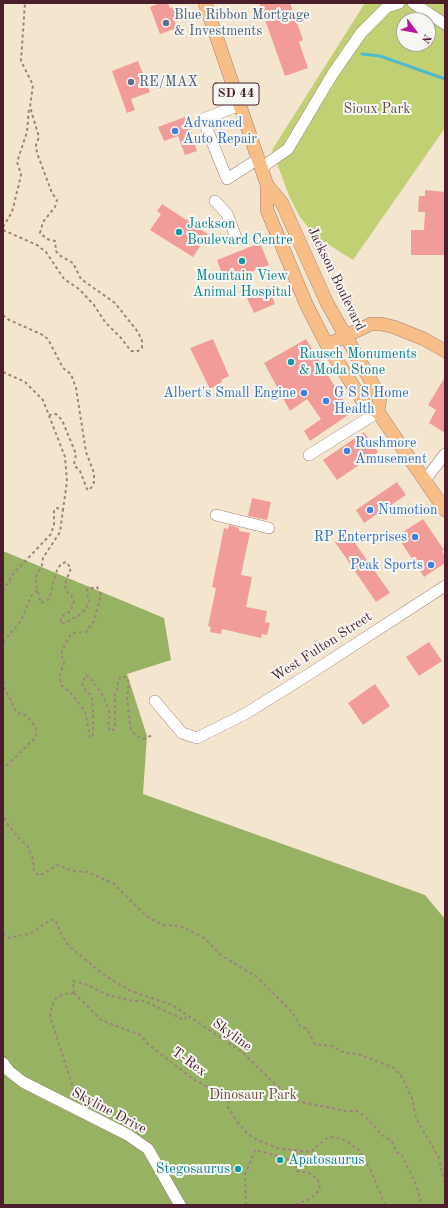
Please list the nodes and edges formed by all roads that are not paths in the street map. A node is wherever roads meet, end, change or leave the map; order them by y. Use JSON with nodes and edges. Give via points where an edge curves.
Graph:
{"nodes":[{"id":1,"x":205,"y":3,"type":"edge"},
{"id":2,"x":399,"y":3,"type":"edge"},
{"id":3,"x":413,"y":3,"type":"edge"},
{"id":4,"x":445,"y":24,"type":"edge"},
{"id":5,"x":240,"y":105,"type":"junction"},
{"id":6,"x":260,"y":163,"type":"junction"},
{"id":7,"x":268,"y":185,"type":"junction"},
{"id":8,"x":215,"y":201,"type":"dead end"},
{"id":9,"x":237,"y":240,"type":"dead end"},
{"id":10,"x":345,"y":336,"type":"junction"},
{"id":11,"x":328,"y":345,"type":"junction"},
{"id":12,"x":445,"y":351,"type":"edge"},
{"id":13,"x":378,"y":412,"type":"junction"},
{"id":14,"x":445,"y":454,"type":"edge"},
{"id":15,"x":309,"y":455,"type":"dead end"},
{"id":16,"x":425,"y":480,"type":"junction"},
{"id":17,"x":445,"y":510,"type":"edge"},
{"id":18,"x":216,"y":515,"type":"dead end"},
{"id":19,"x":269,"y":528,"type":"dead end"},
{"id":20,"x":445,"y":586,"type":"edge"},
{"id":21,"x":156,"y":701,"type":"dead end"},
{"id":22,"x":3,"y":1063,"type":"edge"},
{"id":23,"x":180,"y":1205,"type":"edge"}],
"edges":[{"from":1,"to":5,"type":"main road","name":"Jackson Boulevard","number":"SD 44"},
{"from":2,"to":6,"type":"street","via":[[387,7],[362,33],[332,75],[288,149]]},
{"from":3,"to":4,"type":"street"},
{"from":5,"to":6,"type":"main road","name":"Jackson Boulevard","number":"SD 44"},
{"from":5,"to":6,"type":"street","via":[[202,119],[227,179]]},
{"from":6,"to":7,"type":"main road","name":"Jackson Boulevard","number":"SD 44"},
{"from":7,"to":10,"type":"main road","name":"Jackson Boulevard","number":"SD 44","via":[[282,203],[327,303]]},
{"from":7,"to":11,"type":"main road","name":"Jackson Boulevard","number":"SD 44","via":[[267,210],[307,306]]},
{"from":8,"to":9,"type":"street","via":[[227,214]]},
{"from":10,"to":11,"type":"main road"},
{"from":10,"to":12,"type":"main road","via":[[371,324],[381,324],[424,338]]},
{"from":10,"to":13,"type":"main road","name":"Jackson Boulevard","via":[[380,397]]},
{"from":11,"to":13,"type":"main road","name":"Jackson Boulevard","via":[[366,406]]},
{"from":13,"to":15,"type":"street"},
{"from":13,"to":16,"type":"main road","name":"Jackson Boulevard"},
{"from":14,"to":16,"type":"street"},
{"from":16,"to":17,"type":"main road","name":"Jackson Boulevard"},
{"from":18,"to":19,"type":"street"},
{"from":20,"to":21,"type":"street","name":"West Fulton Street","via":[[314,672],[245,714],[197,738],[182,733]]},
{"from":22,"to":23,"type":"street","name":"Skyline Drive","via":[[23,1082],[128,1135],[148,1149]]}]}
